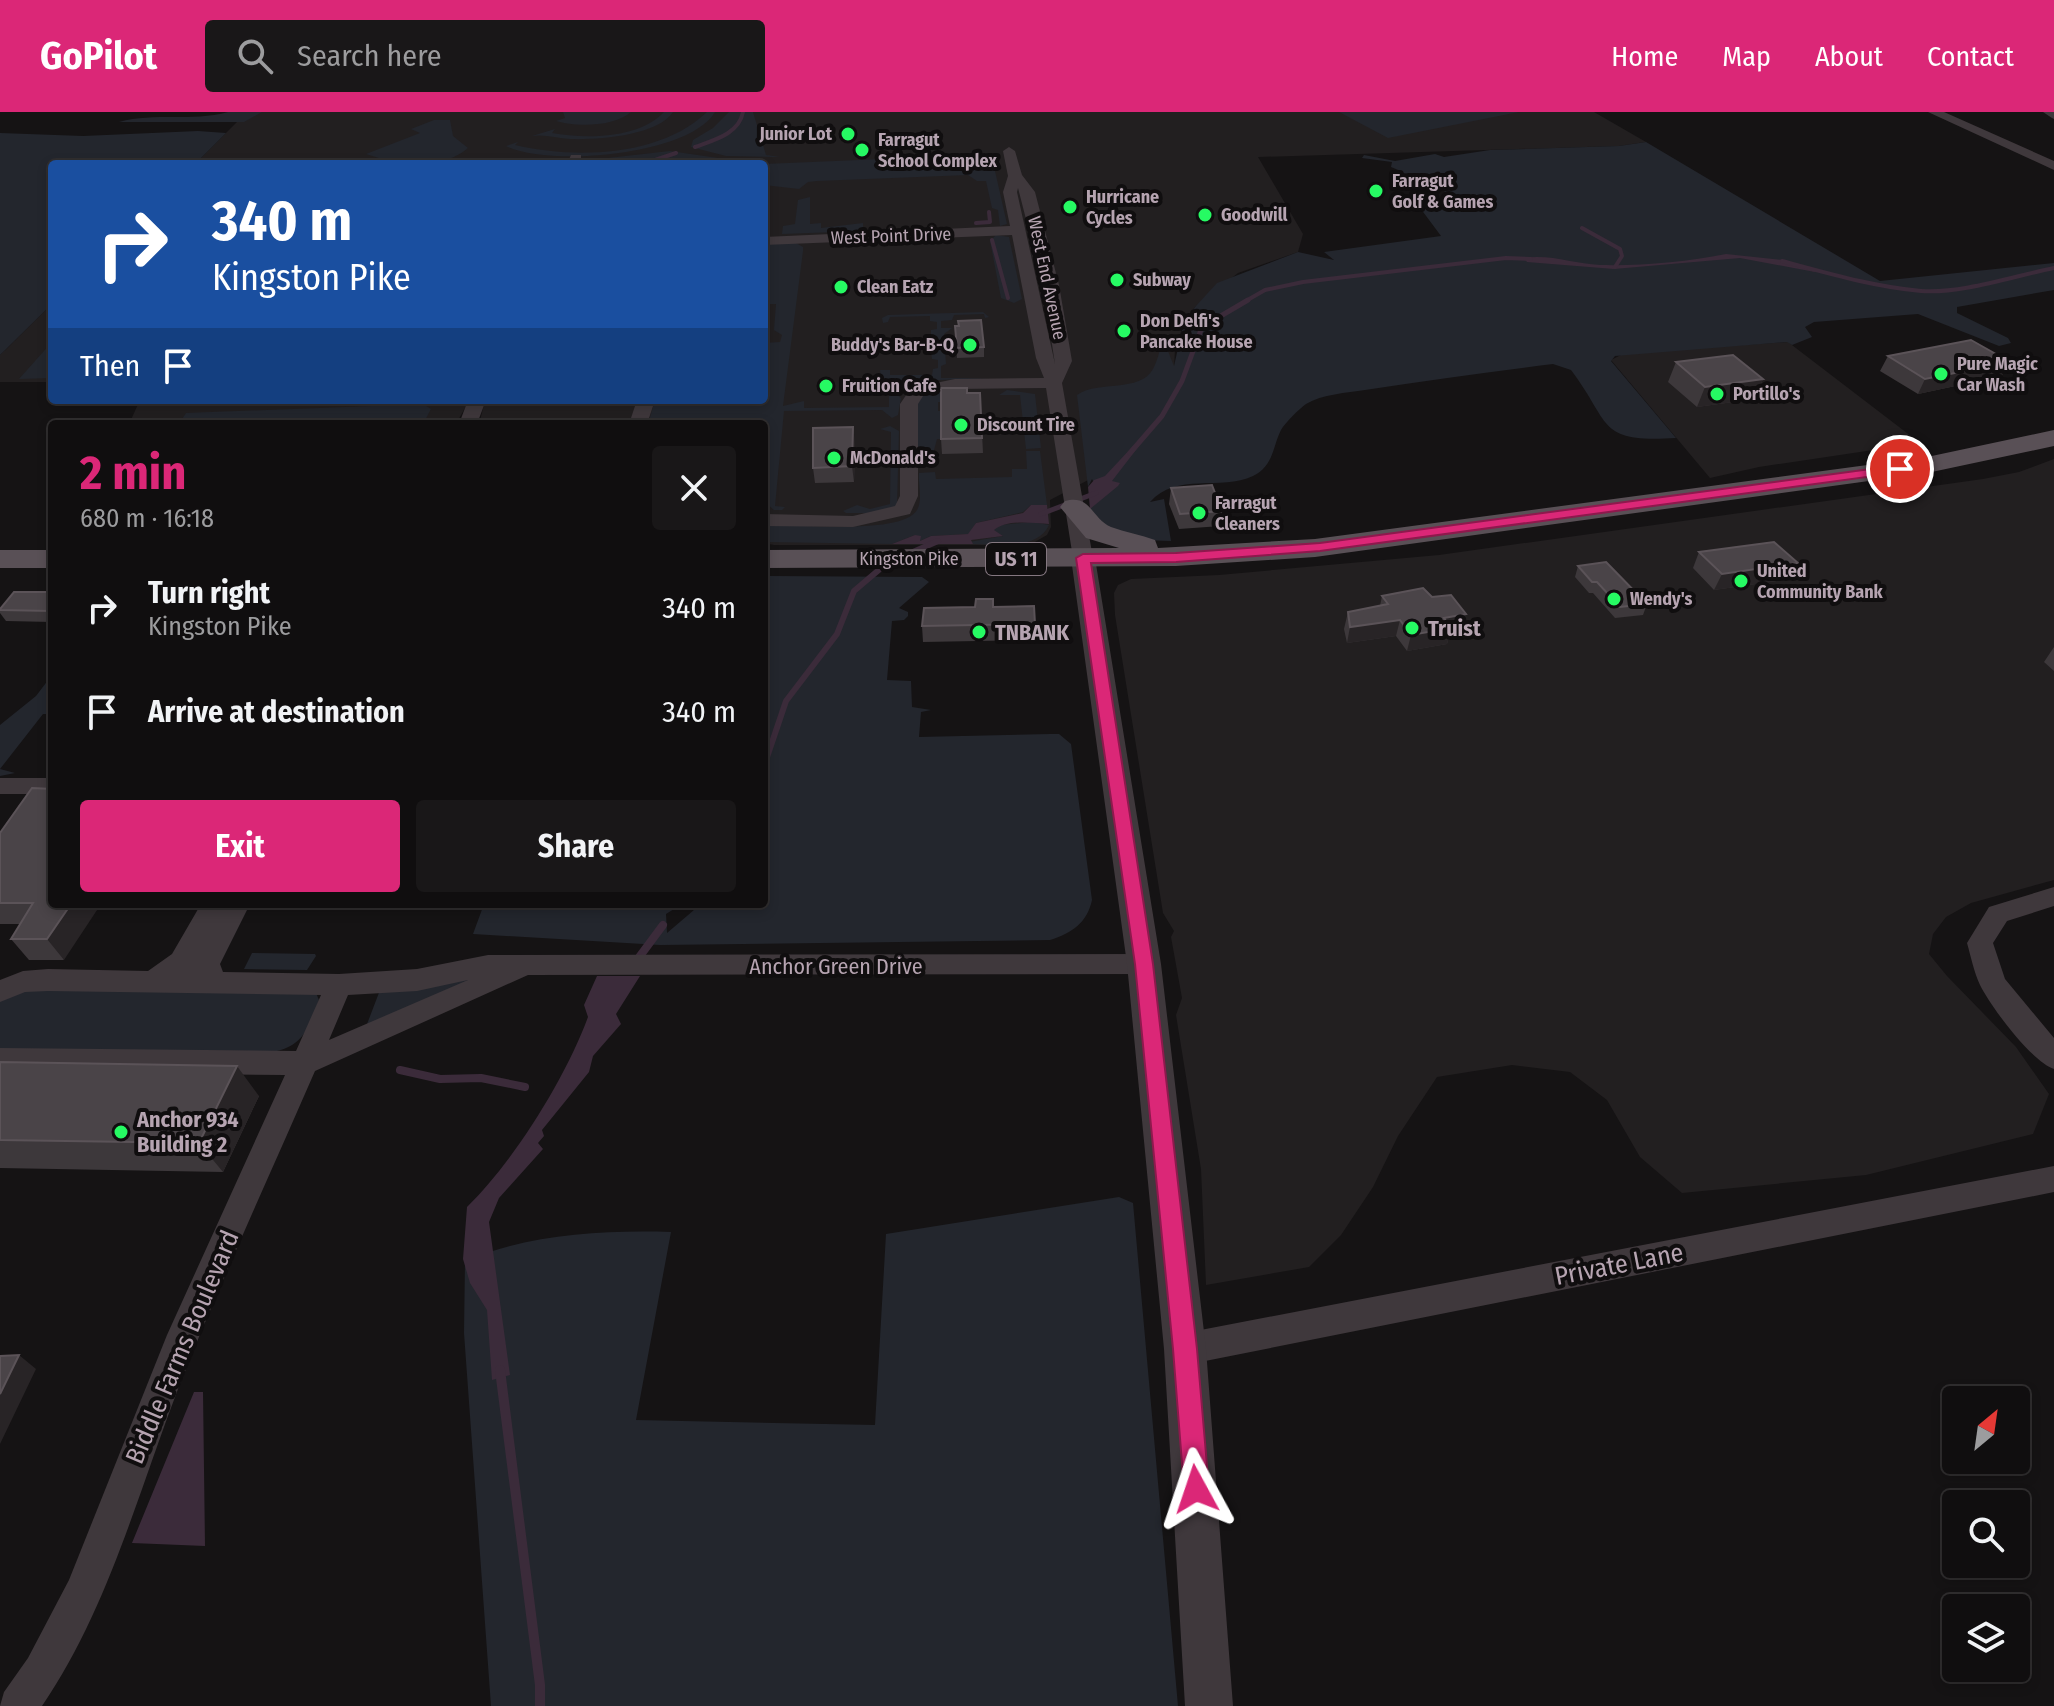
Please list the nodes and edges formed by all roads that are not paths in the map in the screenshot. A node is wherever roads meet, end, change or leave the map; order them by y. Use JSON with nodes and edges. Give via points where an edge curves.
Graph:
{"nodes":[{"id":1,"x":1934,"y":112,"type":"edge"},
{"id":2,"x":1009,"y":151,"type":"dead end"},
{"id":3,"x":2054,"y":166,"type":"edge"},
{"id":4,"x":1015,"y":176,"type":"junction"},
{"id":5,"x":1019,"y":230,"type":"junction"},
{"id":6,"x":768,"y":241,"type":"edge"},
{"id":7,"x":1054,"y":383,"type":"junction"},
{"id":8,"x":2054,"y":438,"type":"edge"},
{"id":9,"x":1075,"y":506,"type":"junction"},
{"id":10,"x":768,"y":520,"type":"edge"},
{"id":11,"x":1215,"y":555,"type":"junction"},
{"id":12,"x":1083,"y":558,"type":"junction"},
{"id":13,"x":0,"y":559,"type":"edge"},
{"id":14,"x":48,"y":559,"type":"edge"},
{"id":15,"x":768,"y":559,"type":"edge"},
{"id":16,"x":0,"y":786,"type":"edge"},
{"id":17,"x":48,"y":786,"type":"edge"},
{"id":18,"x":2054,"y":896,"type":"edge"},
{"id":19,"x":212,"y":908,"type":"edge"},
{"id":20,"x":235,"y":908,"type":"edge"},
{"id":21,"x":1144,"y":964,"type":"junction"},
{"id":22,"x":528,"y":965,"type":"junction"},
{"id":23,"x":153,"y":982,"type":"junction"},
{"id":24,"x":216,"y":983,"type":"junction"},
{"id":25,"x":339,"y":985,"type":"junction"},
{"id":26,"x":0,"y":991,"type":"edge"},
{"id":27,"x":2054,"y":1057,"type":"edge"},
{"id":28,"x":0,"y":1060,"type":"edge"},
{"id":29,"x":305,"y":1063,"type":"junction"},
{"id":30,"x":2054,"y":1179,"type":"edge"},
{"id":31,"x":1185,"y":1349,"type":"junction"},
{"id":32,"x":18,"y":1706,"type":"edge"},
{"id":33,"x":1209,"y":1706,"type":"edge"}],
"edges":[{"from":1,"to":3,"type":"street"},
{"from":2,"to":4,"type":"street","name":"West End Avenue"},
{"from":4,"to":5,"type":"street","name":"West End Avenue","via":[[1010,192]]},
{"from":4,"to":7,"type":"street","name":"West End Avenue","via":[[1028,192],[1051,285],[1064,361]]},
{"from":5,"to":6,"type":"street","name":"West Point Drive"},
{"from":5,"to":7,"type":"street","name":"West End Avenue","via":[[1044,358]]},
{"from":7,"to":9,"type":"street","name":"West End Avenue"},
{"from":7,"to":10,"type":"street","via":[[955,384],[917,392],[909,404],[909,496],[903,510],[860,521]]},
{"from":8,"to":11,"type":"main road","name":"Kingston Pike","number":"US 11","via":[[1927,465],[1766,488],[1351,544]]},
{"from":9,"to":11,"type":"main road","via":[[1097,532],[1111,539]]},
{"from":9,"to":12,"type":"street","name":"West End Avenue"},
{"from":11,"to":12,"type":"main road","name":"Kingston Pike","number":"US 11"},
{"from":12,"to":15,"type":"main road","name":"Kingston Pike","number":"US 11"},
{"from":12,"to":21,"type":"street"},
{"from":13,"to":14,"type":"main road"},
{"from":16,"to":17,"type":"street"},
{"from":18,"to":27,"type":"street","via":[[1998,914],[1980,943],[1993,983]]},
{"from":19,"to":23,"type":"street","via":[[182,961]]},
{"from":20,"to":24,"type":"street","via":[[207,964]]},
{"from":21,"to":22,"type":"street","name":"Anchor Green Drive"},
{"from":21,"to":31,"type":"street"},
{"from":22,"to":25,"type":"street","name":"Anchor Green Drive","via":[[488,965],[417,980]]},
{"from":22,"to":29,"type":"street"},
{"from":23,"to":24,"type":"street","name":"Anchor Green Drive"},
{"from":23,"to":26,"type":"street","name":"Anchor Green Drive","via":[[48,980]]},
{"from":24,"to":25,"type":"street","name":"Anchor Green Drive"},
{"from":25,"to":29,"type":"street","name":"Biddle Farms Boulevard"},
{"from":28,"to":29,"type":"street"},
{"from":29,"to":32,"type":"street","name":"Biddle Farms Boulevard","via":[[163,1385],[62,1637]]},
{"from":30,"to":31,"type":"street","name":"Private Lane"},
{"from":31,"to":33,"type":"street"}]}
